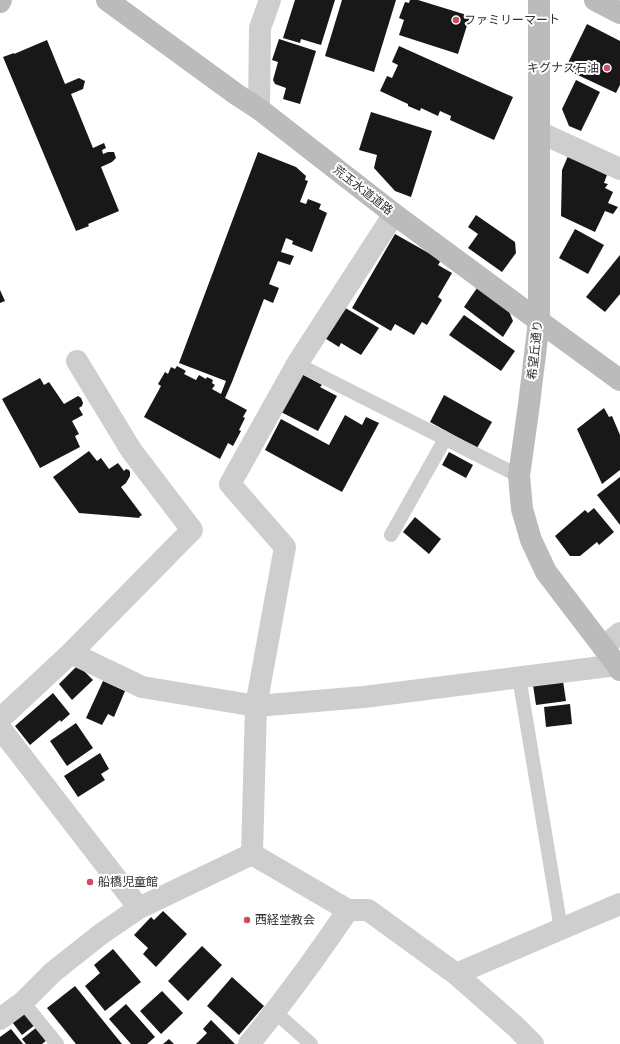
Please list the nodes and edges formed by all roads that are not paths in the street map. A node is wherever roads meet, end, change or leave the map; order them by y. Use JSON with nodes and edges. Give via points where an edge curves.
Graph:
{"nodes":[{"id":1,"x":106,"y":0,"type":"edge"},
{"id":2,"x":270,"y":0,"type":"edge"},
{"id":3,"x":539,"y":0,"type":"edge"},
{"id":4,"x":595,"y":0,"type":"edge"},
{"id":5,"x":620,"y":13,"type":"edge"},
{"id":6,"x":259,"y":109,"type":"junction"},
{"id":7,"x":539,"y":132,"type":"junction"},
{"id":8,"x":620,"y":169,"type":"edge"},
{"id":9,"x":394,"y":214,"type":"junction"},
{"id":10,"x":539,"y":321,"type":"junction"},
{"id":11,"x":77,"y":361,"type":"dead end"},
{"id":12,"x":297,"y":364,"type":"junction"},
{"id":13,"x":620,"y":380,"type":"edge"},
{"id":14,"x":445,"y":439,"type":"junction"},
{"id":15,"x":519,"y":476,"type":"junction"},
{"id":16,"x":391,"y":535,"type":"dead end"},
{"id":17,"x":620,"y":633,"type":"edge"},
{"id":18,"x":603,"y":647,"type":"junction"},
{"id":19,"x":71,"y":653,"type":"junction"},
{"id":20,"x":618,"y":667,"type":"edge"},
{"id":21,"x":519,"y":677,"type":"junction"},
{"id":22,"x":256,"y":706,"type":"junction"},
{"id":23,"x":0,"y":719,"type":"edge"},
{"id":24,"x":0,"y":728,"type":"edge"},
{"id":25,"x":252,"y":854,"type":"junction"},
{"id":26,"x":620,"y":904,"type":"edge"},
{"id":27,"x":139,"y":908,"type":"junction"},
{"id":28,"x":348,"y":910,"type":"junction"},
{"id":29,"x":561,"y":929,"type":"junction"},
{"id":30,"x":456,"y":974,"type":"junction"},
{"id":31,"x":24,"y":1002,"type":"junction"},
{"id":32,"x":275,"y":1012,"type":"junction"},
{"id":33,"x":0,"y":1019,"type":"edge"},
{"id":34,"x":57,"y":1044,"type":"edge"},
{"id":35,"x":249,"y":1044,"type":"edge"},
{"id":36,"x":311,"y":1044,"type":"edge"},
{"id":37,"x":533,"y":1044,"type":"edge"}],
"edges":[{"from":1,"to":6,"type":"street","name":"荒玉水道道路"},
{"from":2,"to":6,"type":"street","via":[[260,28]]},
{"from":3,"to":7,"type":"street","name":"希望丘通り"},
{"from":4,"to":5,"type":"street"},
{"from":6,"to":9,"type":"street","name":"荒玉水道道路"},
{"from":7,"to":8,"type":"street"},
{"from":7,"to":10,"type":"street","name":"希望丘通り"},
{"from":9,"to":10,"type":"street","name":"荒玉水道道路"},
{"from":9,"to":12,"type":"street"},
{"from":10,"to":13,"type":"street","name":"荒玉水道道路"},
{"from":10,"to":15,"type":"street","name":"希望丘通り"},
{"from":11,"to":19,"type":"street","via":[[131,450],[192,530]]},
{"from":12,"to":14,"type":"lane"},
{"from":12,"to":22,"type":"street","via":[[230,484],[285,547]]},
{"from":14,"to":15,"type":"lane"},
{"from":14,"to":16,"type":"lane"},
{"from":15,"to":18,"type":"street","name":"希望丘通り","via":[[522,509],[531,540],[546,572]]},
{"from":17,"to":18,"type":"street"},
{"from":18,"to":20,"type":"street","name":"希望丘通り"},
{"from":19,"to":22,"type":"street","via":[[142,687]]},
{"from":19,"to":23,"type":"street"},
{"from":20,"to":21,"type":"street"},
{"from":21,"to":22,"type":"street","via":[[364,698]]},
{"from":21,"to":29,"type":"lane"},
{"from":22,"to":25,"type":"street"},
{"from":24,"to":27,"type":"street"},
{"from":25,"to":27,"type":"street"},
{"from":25,"to":28,"type":"street"},
{"from":26,"to":29,"type":"street"},
{"from":27,"to":31,"type":"street","via":[[59,967]]},
{"from":28,"to":30,"type":"street","via":[[368,910]]},
{"from":28,"to":32,"type":"street"},
{"from":29,"to":30,"type":"street"},
{"from":30,"to":37,"type":"street"},
{"from":31,"to":33,"type":"street"},
{"from":31,"to":34,"type":"lane"},
{"from":32,"to":35,"type":"street"},
{"from":32,"to":36,"type":"lane"}]}
